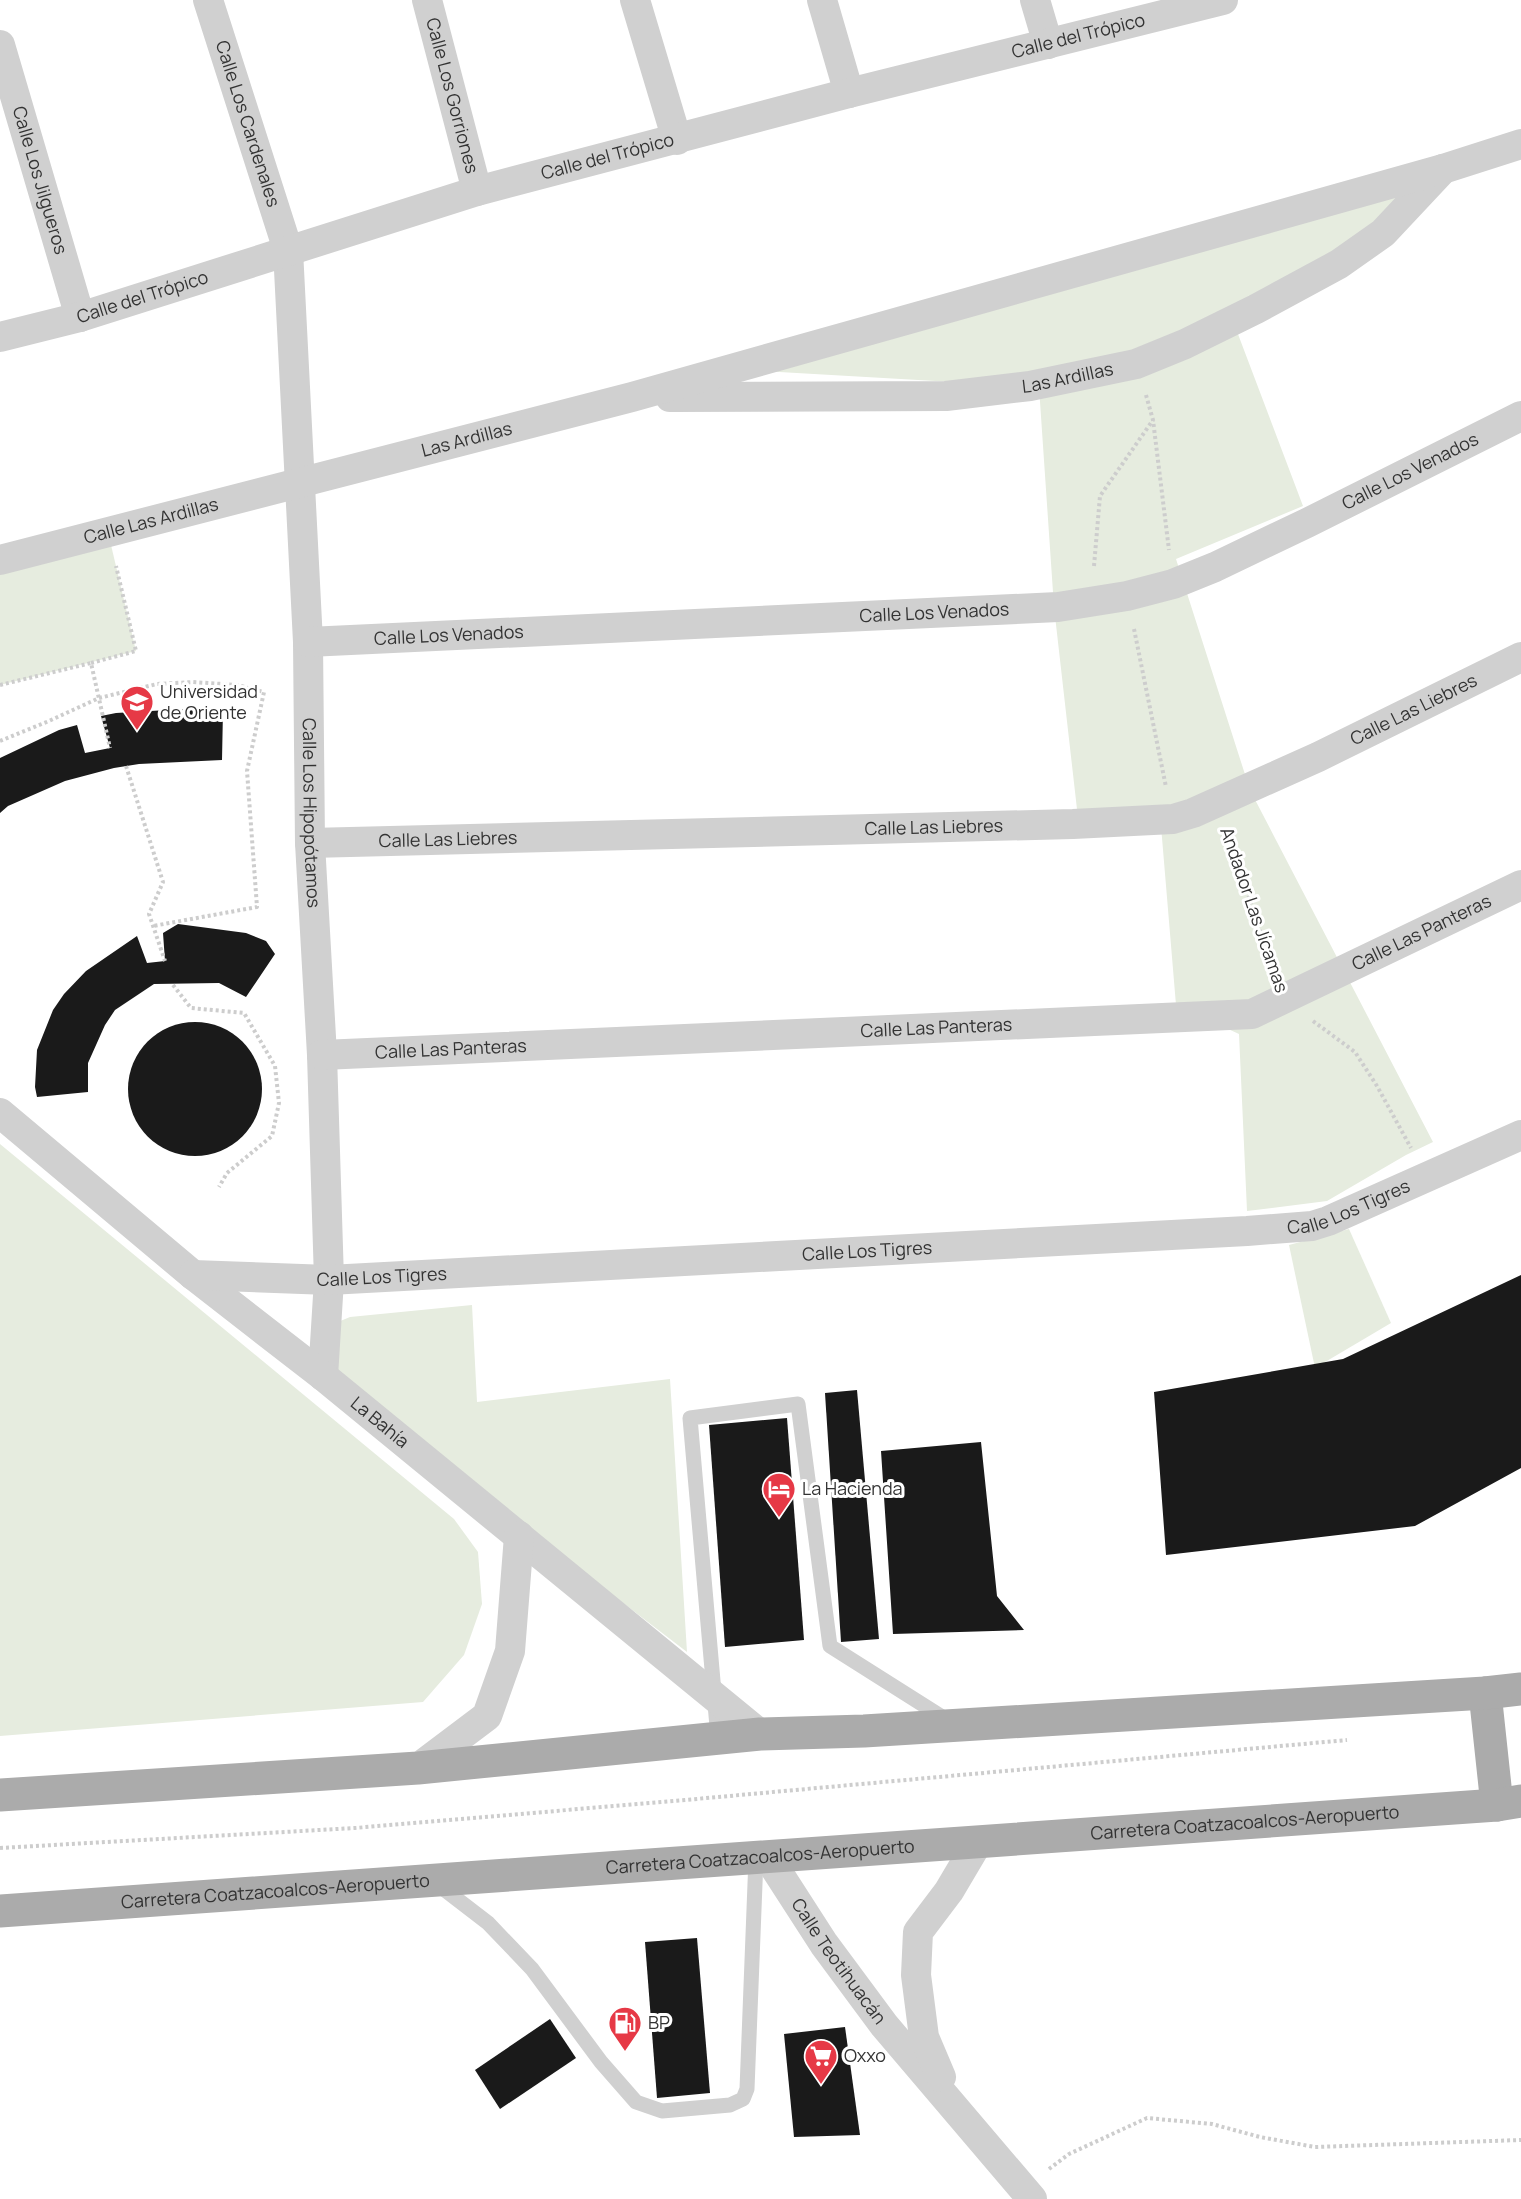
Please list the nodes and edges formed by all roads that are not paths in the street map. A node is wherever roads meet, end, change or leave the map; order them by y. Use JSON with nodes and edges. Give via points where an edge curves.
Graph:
{"nodes":[{"id":1,"x":208,"y":0,"type":"edge"},
{"id":2,"x":426,"y":0,"type":"edge"},
{"id":3,"x":635,"y":0,"type":"edge"},
{"id":4,"x":822,"y":0,"type":"edge"},
{"id":5,"x":1035,"y":0,"type":"edge"},
{"id":6,"x":1224,"y":0,"type":"edge"},
{"id":7,"x":1048,"y":44,"type":"junction"},
{"id":8,"x":0,"y":45,"type":"edge"},
{"id":9,"x":849,"y":93,"type":"junction"},
{"id":10,"x":676,"y":140,"type":"junction"},
{"id":11,"x":1521,"y":144,"type":"edge"},
{"id":12,"x":1443,"y":169,"type":"junction"},
{"id":13,"x":477,"y":191,"type":"junction"},
{"id":14,"x":288,"y":250,"type":"junction"},
{"id":15,"x":80,"y":317,"type":"junction"},
{"id":16,"x":0,"y":337,"type":"edge"},
{"id":17,"x":632,"y":397,"type":"junction"},
{"id":18,"x":1521,"y":416,"type":"edge"},
{"id":19,"x":300,"y":481,"type":"junction"},
{"id":20,"x":0,"y":560,"type":"edge"},
{"id":21,"x":308,"y":642,"type":"junction"},
{"id":22,"x":1521,"y":657,"type":"edge"},
{"id":23,"x":310,"y":843,"type":"junction"},
{"id":24,"x":1521,"y":885,"type":"edge"},
{"id":25,"x":322,"y":1055,"type":"junction"},
{"id":26,"x":0,"y":1113,"type":"edge"},
{"id":27,"x":1521,"y":1134,"type":"edge"},
{"id":28,"x":193,"y":1275,"type":"junction"},
{"id":29,"x":329,"y":1281,"type":"junction"},
{"id":30,"x":323,"y":1376,"type":"junction"},
{"id":31,"x":519,"y":1536,"type":"junction"},
{"id":32,"x":1521,"y":1689,"type":"edge"},
{"id":33,"x":1485,"y":1693,"type":"junction"},
{"id":34,"x":714,"y":1696,"type":"junction"},
{"id":35,"x":954,"y":1725,"type":"junction"},
{"id":36,"x":760,"y":1734,"type":"junction"},
{"id":37,"x":718,"y":1738,"type":"junction"},
{"id":38,"x":418,"y":1768,"type":"junction"},
{"id":39,"x":0,"y":1795,"type":"edge"},
{"id":40,"x":1509,"y":1803,"type":"edge"},
{"id":41,"x":978,"y":1842,"type":"junction"},
{"id":42,"x":762,"y":1857,"type":"junction"},
{"id":43,"x":434,"y":1881,"type":"junction"},
{"id":44,"x":0,"y":1911,"type":"edge"},
{"id":45,"x":955,"y":2108,"type":"junction"},
{"id":46,"x":1027,"y":2194,"type":"edge"}],
"edges":[{"from":1,"to":14,"type":"street","name":"Calle Los Cardenales"},
{"from":2,"to":13,"type":"street","name":"Calle Los Gorriones"},
{"from":3,"to":10,"type":"street"},
{"from":4,"to":9,"type":"street"},
{"from":5,"to":7,"type":"street"},
{"from":6,"to":7,"type":"street","name":"Calle del Trópico"},
{"from":7,"to":9,"type":"street","name":"Calle del Trópico"},
{"from":8,"to":15,"type":"street","name":"Calle Los Jilgueros"},
{"from":9,"to":10,"type":"street","name":"Calle del Trópico"},
{"from":10,"to":13,"type":"street","name":"Calle del Trópico"},
{"from":11,"to":12,"type":"street","name":"Las Ardillas"},
{"from":12,"to":17,"type":"street","name":"Las Ardillas"},
{"from":12,"to":17,"type":"street","name":"Las Ardillas","via":[[1383,233],[1338,264],[1185,344],[1136,364],[1030,386],[946,396]]},
{"from":13,"to":14,"type":"street","name":"Calle del Trópico"},
{"from":14,"to":15,"type":"street","name":"Calle del Trópico"},
{"from":14,"to":19,"type":"street","name":"Calle Los Hipopótamos"},
{"from":15,"to":16,"type":"street","name":"Calle del Trópico"},
{"from":17,"to":19,"type":"street","name":"Las Ardillas"},
{"from":18,"to":21,"type":"street","name":"Calle Los Venados","via":[[1215,567],[1173,584],[1090,603]]},
{"from":19,"to":20,"type":"street","name":"Calle Las Ardillas"},
{"from":19,"to":21,"type":"street","name":"Calle Los Hipopótamos"},
{"from":21,"to":23,"type":"street","name":"Calle Los Hipopótamos"},
{"from":22,"to":23,"type":"street","name":"Calle Las Liebres","via":[[1318,758],[1173,819]]},
{"from":23,"to":25,"type":"street","name":"Calle Los Hipopótamos"},
{"from":24,"to":25,"type":"street","name":"Calle Las Panteras","via":[[1252,1014]]},
{"from":25,"to":29,"type":"street","name":"Calle Los Hipopótamos"},
{"from":26,"to":28,"type":"street","name":"La Bahía"},
{"from":27,"to":29,"type":"street","name":"Calle Los Tigres","via":[[1312,1226]]},
{"from":28,"to":29,"type":"street","name":"Calle Los Tigres"},
{"from":28,"to":30,"type":"street","name":"La Bahía"},
{"from":29,"to":30,"type":"street","name":"Calle Los Hipopótamos"},
{"from":30,"to":31,"type":"street","name":"La Bahía"},
{"from":31,"to":34,"type":"street","name":"La Bahía"},
{"from":31,"to":38,"type":"street","via":[[510,1651],[487,1716]]},
{"from":32,"to":33,"type":"main road"},
{"from":33,"to":35,"type":"main road"},
{"from":33,"to":40,"type":"main road"},
{"from":34,"to":35,"type":"lane","via":[[690,1418],[798,1404],[830,1646]]},
{"from":34,"to":36,"type":"street","name":"La Bahía"},
{"from":34,"to":37,"type":"lane"},
{"from":35,"to":36,"type":"main road"},
{"from":36,"to":37,"type":"main road"},
{"from":37,"to":38,"type":"main road"},
{"from":38,"to":39,"type":"main road"},
{"from":40,"to":41,"type":"main road","name":"Carretera Coatzacoalcos-Aeropuerto"},
{"from":41,"to":42,"type":"main road","name":"Carretera Coatzacoalcos-Aeropuerto"},
{"from":41,"to":45,"type":"street","via":[[949,1891],[918,1932],[916,1975],[924,2037]]},
{"from":42,"to":43,"type":"main road","name":"Carretera Coatzacoalcos-Aeropuerto"},
{"from":42,"to":43,"type":"lane","via":[[747,2089],[743,2099],[730,2105],[662,2112],[636,2103],[532,1969],[488,1923]]},
{"from":42,"to":45,"type":"street","name":"Calle Teotihuacán","via":[[884,2025]]},
{"from":43,"to":44,"type":"main road","name":"Carretera Coatzacoalcos-Aeropuerto"},
{"from":45,"to":46,"type":"street","name":"Calle Teotihuacán"}]}
